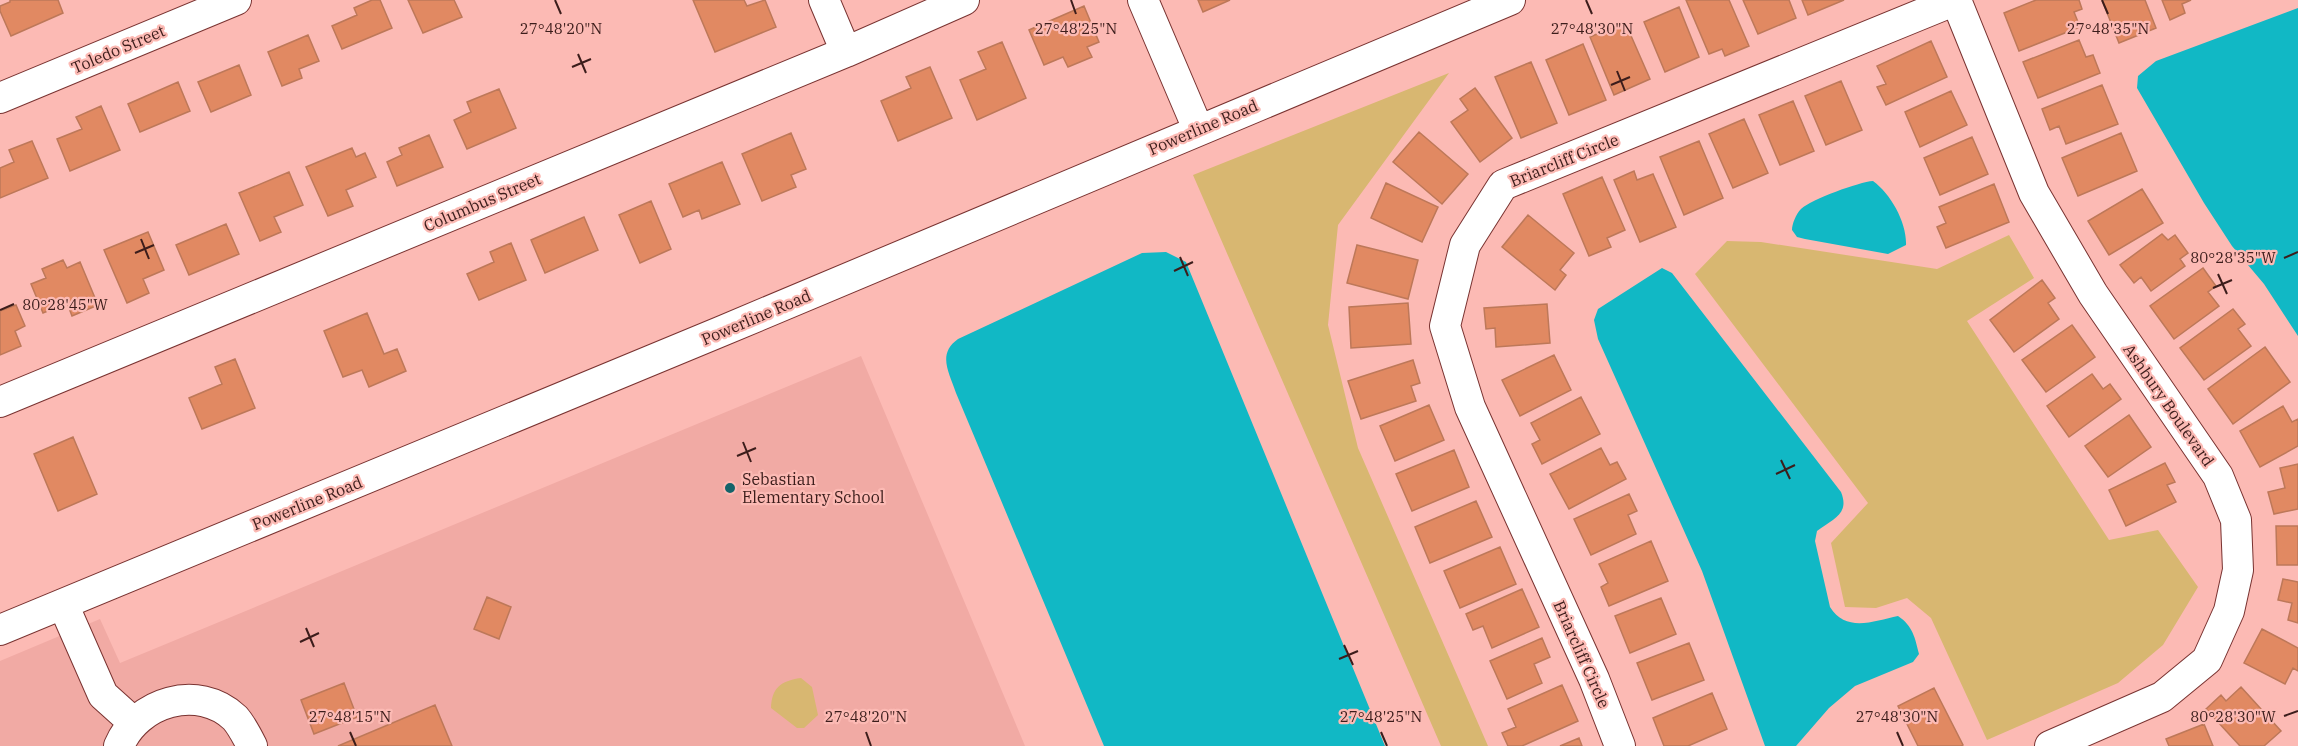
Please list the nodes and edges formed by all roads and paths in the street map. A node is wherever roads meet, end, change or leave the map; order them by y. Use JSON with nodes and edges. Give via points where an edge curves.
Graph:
{"nodes":[{"id":1,"x":236,"y":0,"type":"edge"},
{"id":2,"x":824,"y":0,"type":"edge"},
{"id":3,"x":964,"y":0,"type":"edge"},
{"id":4,"x":1143,"y":0,"type":"edge"},
{"id":5,"x":1510,"y":0,"type":"edge"},
{"id":6,"x":1956,"y":0,"type":"edge"},
{"id":7,"x":846,"y":52,"type":"junction"},
{"id":8,"x":0,"y":98,"type":"edge"},
{"id":9,"x":1198,"y":129,"type":"junction"},
{"id":10,"x":0,"y":402,"type":"edge"},
{"id":11,"x":63,"y":604,"type":"junction"},
{"id":12,"x":0,"y":630,"type":"edge"},
{"id":13,"x":126,"y":734,"type":"edge"},
{"id":14,"x":252,"y":746,"type":"edge"},
{"id":15,"x":1620,"y":746,"type":"edge"},
{"id":16,"x":2050,"y":746,"type":"edge"}],
"edges":[{"from":1,"to":8,"type":"street","name":"Toledo Street"},
{"from":2,"to":7,"type":"street"},
{"from":3,"to":7,"type":"street","name":"Columbus Street"},
{"from":4,"to":9,"type":"street"},
{"from":5,"to":9,"type":"street","name":"Powerline Road"},
{"from":6,"to":15,"type":"street","name":"Briarcliff Circle","via":[[1503,184],[1465,245],[1444,326],[1470,407],[1594,678]]},
{"from":6,"to":16,"type":"street","name":"Ashbury Boulevard","via":[[2034,193],[2093,294],[2218,476],[2236,520],[2238,570],[2229,611],[2207,660],[2162,697]]},
{"from":7,"to":10,"type":"street","name":"Columbus Street"},
{"from":9,"to":11,"type":"street","name":"Powerline Road","via":[[733,327]]},
{"from":11,"to":12,"type":"street","name":"Powerline Road"},
{"from":11,"to":13,"type":"street","via":[[103,695]]},
{"from":13,"to":14,"type":"street","via":[[151,708],[174,701],[198,700],[215,705],[234,718]]}]}
